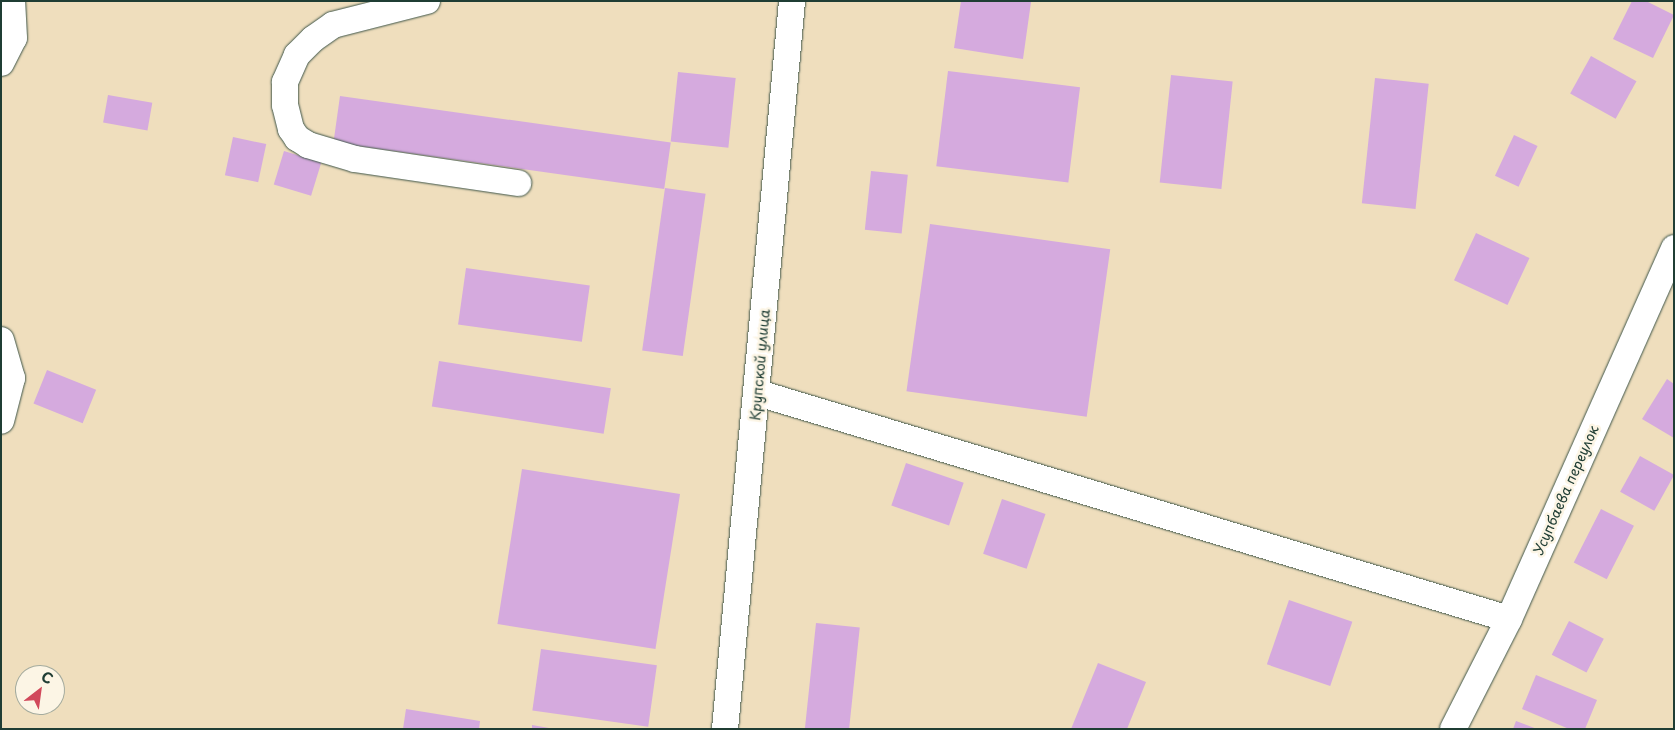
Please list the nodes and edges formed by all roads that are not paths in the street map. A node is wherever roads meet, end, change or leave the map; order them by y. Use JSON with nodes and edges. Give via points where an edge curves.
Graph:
{"nodes":[{"id":1,"x":12,"y":1,"type":"edge"},
{"id":2,"x":427,"y":1,"type":"edge"},
{"id":3,"x":785,"y":3,"type":"edge"},
{"id":4,"x":1,"y":63,"type":"edge"},
{"id":5,"x":518,"y":183,"type":"dead end"},
{"id":6,"x":1674,"y":248,"type":"edge"},
{"id":7,"x":1,"y":340,"type":"edge"},
{"id":8,"x":758,"y":393,"type":"junction"},
{"id":9,"x":1,"y":422,"type":"edge"},
{"id":10,"x":1509,"y":619,"type":"junction"},
{"id":11,"x":725,"y":729,"type":"edge"},
{"id":12,"x":1453,"y":729,"type":"edge"}],
"edges":[{"from":1,"to":4,"type":"street","via":[[14,38]]},
{"from":2,"to":5,"type":"street","via":[[332,25],[313,39],[297,55],[285,82],[292,129],[297,138],[308,145],[355,159]]},
{"from":3,"to":8,"type":"street","name":"Крупской улица"},
{"from":6,"to":10,"type":"street","name":"Усупбаева переулок"},
{"from":7,"to":9,"type":"street","via":[[12,378]]},
{"from":8,"to":10,"type":"street"},
{"from":8,"to":11,"type":"street","name":"Крупской улица"},
{"from":10,"to":12,"type":"street","name":"Усупбаева переулок"}]}
